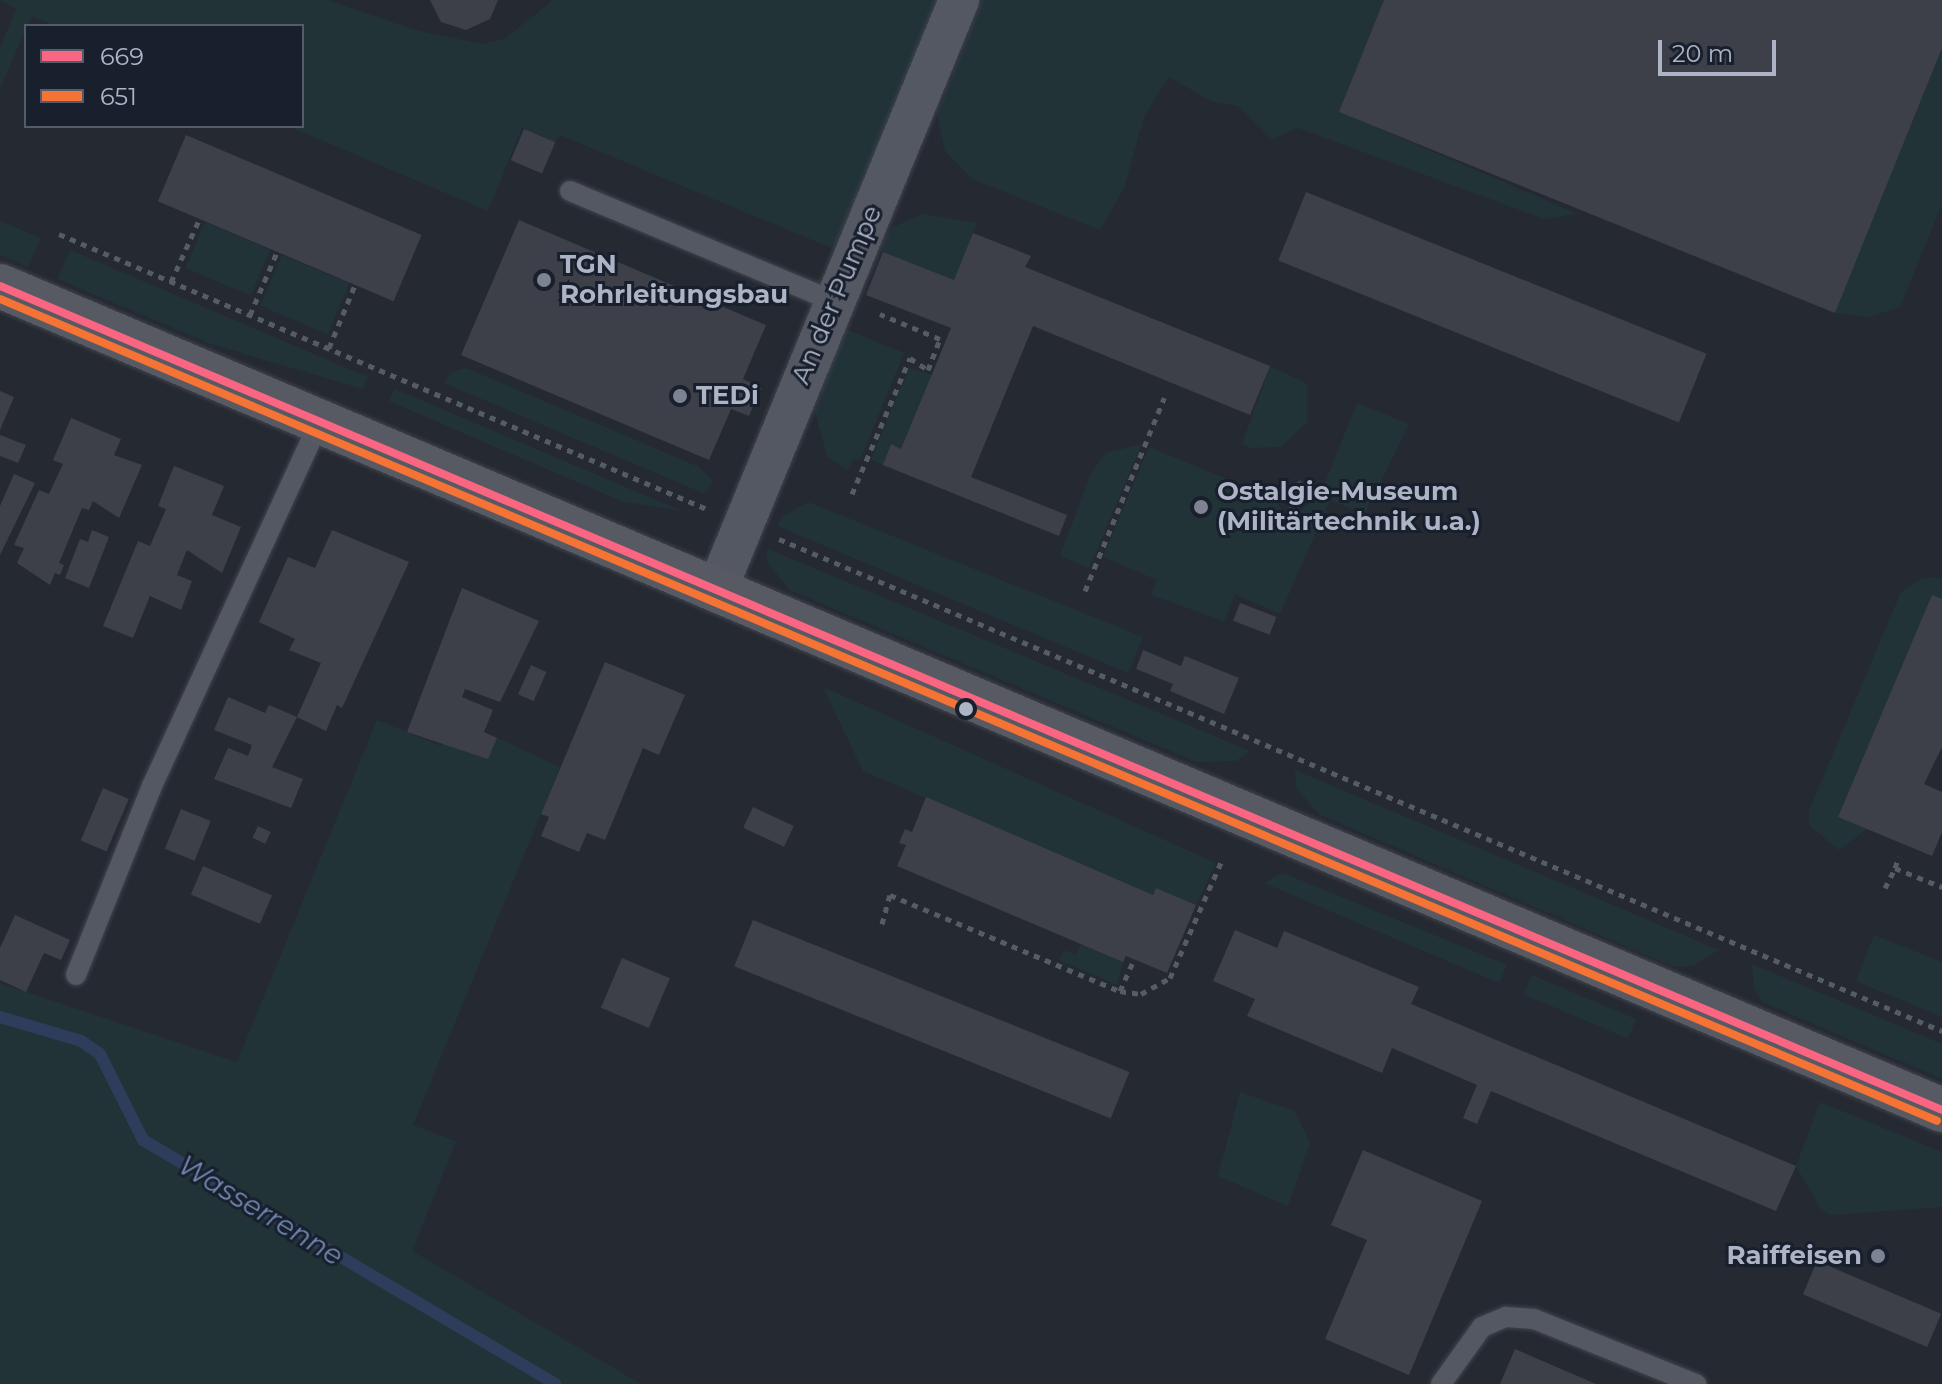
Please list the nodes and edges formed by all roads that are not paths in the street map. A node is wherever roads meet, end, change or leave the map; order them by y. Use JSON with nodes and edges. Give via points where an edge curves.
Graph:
{"nodes":[{"id":1,"x":959,"y":0,"type":"edge"},
{"id":2,"x":570,"y":191,"type":"dead end"},
{"id":3,"x":0,"y":286,"type":"edge"},
{"id":4,"x":833,"y":301,"type":"junction"},
{"id":5,"x":320,"y":421,"type":"junction"},
{"id":6,"x":716,"y":592,"type":"junction"},
{"id":7,"x":76,"y":975,"type":"dead end"},
{"id":8,"x":1942,"y":1110,"type":"edge"},
{"id":9,"x":1441,"y":1384,"type":"edge"},
{"id":10,"x":1696,"y":1384,"type":"edge"}],
"edges":[{"from":1,"to":4,"type":"street","name":"An der Pumpe"},
{"from":2,"to":4,"type":"lane"},
{"from":3,"to":5,"type":"main road"},
{"from":4,"to":6,"type":"street","name":"An der Pumpe"},
{"from":5,"to":6,"type":"main road"},
{"from":5,"to":7,"type":"lane","via":[[152,786]]},
{"from":6,"to":8,"type":"main road"},
{"from":9,"to":10,"type":"lane","via":[[1482,1327],[1506,1317],[1534,1319]]}]}
